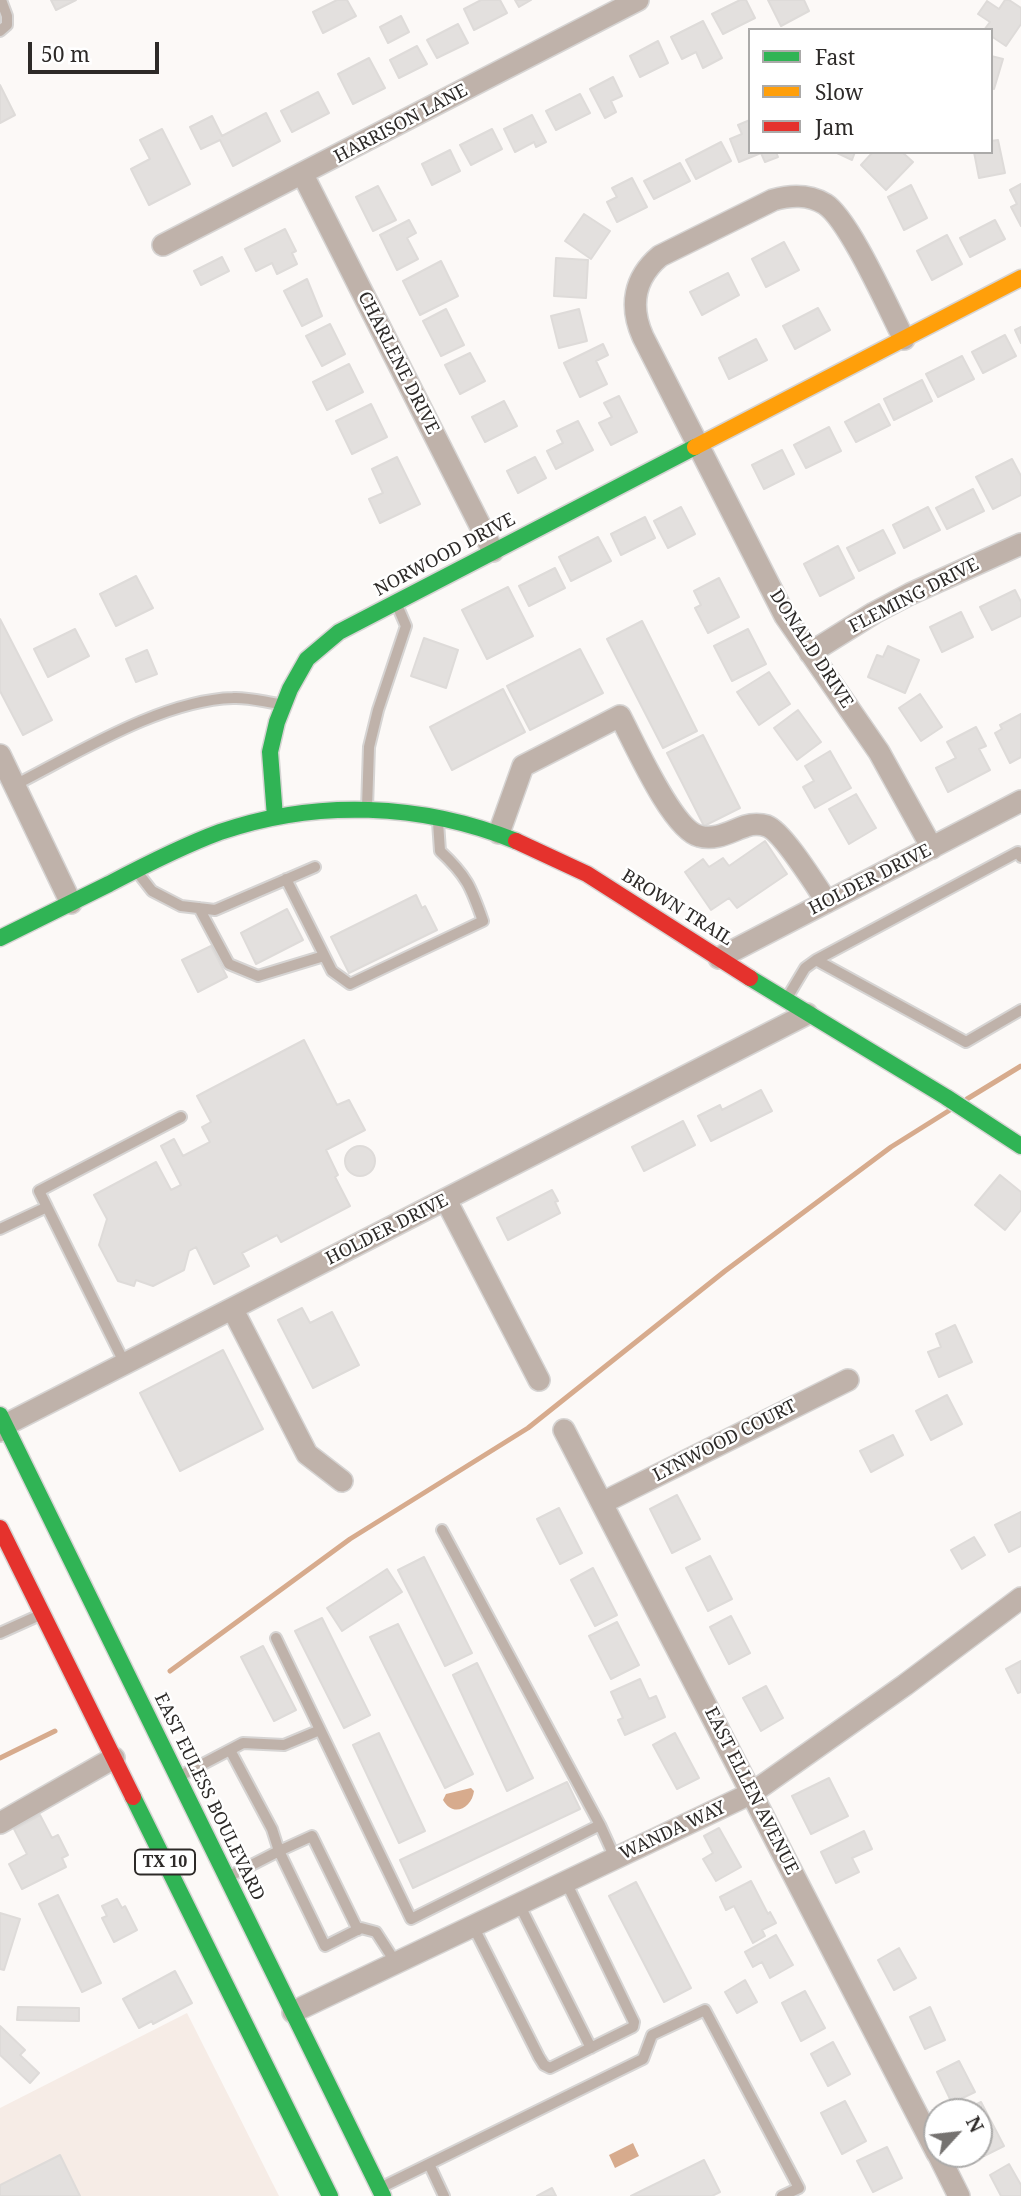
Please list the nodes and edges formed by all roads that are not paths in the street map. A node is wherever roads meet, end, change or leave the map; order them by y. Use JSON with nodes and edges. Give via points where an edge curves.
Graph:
{"nodes":[{"id":1,"x":1,"y":0,"type":"edge"},
{"id":2,"x":638,"y":0,"type":"edge"},
{"id":3,"x":0,"y":31,"type":"edge"},
{"id":4,"x":303,"y":175,"type":"junction"},
{"id":5,"x":163,"y":245,"type":"dead end"},
{"id":6,"x":1021,"y":278,"type":"edge"},
{"id":7,"x":904,"y":339,"type":"junction"},
{"id":8,"x":698,"y":446,"type":"junction"},
{"id":9,"x":1021,"y":544,"type":"edge"},
{"id":10,"x":493,"y":551,"type":"junction"},
{"id":11,"x":395,"y":602,"type":"junction"},
{"id":12,"x":810,"y":653,"type":"junction"},
{"id":13,"x":284,"y":705,"type":"junction"},
{"id":14,"x":0,"y":755,"type":"edge"},
{"id":15,"x":15,"y":785,"type":"junction"},
{"id":16,"x":1021,"y":801,"type":"edge"},
{"id":17,"x":367,"y":808,"type":"junction"},
{"id":18,"x":438,"y":816,"type":"junction"},
{"id":19,"x":275,"y":817,"type":"junction"},
{"id":20,"x":499,"y":834,"type":"junction"},
{"id":21,"x":932,"y":848,"type":"junction"},
{"id":22,"x":1021,"y":857,"type":"edge"},
{"id":23,"x":315,"y":867,"type":"dead end"},
{"id":24,"x":136,"y":870,"type":"junction"},
{"id":25,"x":286,"y":879,"type":"junction"},
{"id":26,"x":827,"y":902,"type":"junction"},
{"id":27,"x":71,"y":903,"type":"junction"},
{"id":28,"x":199,"y":908,"type":"junction"},
{"id":29,"x":0,"y":938,"type":"edge"},
{"id":30,"x":324,"y":956,"type":"junction"},
{"id":31,"x":719,"y":958,"type":"junction"},
{"id":32,"x":817,"y":960,"type":"junction"},
{"id":33,"x":785,"y":1000,"type":"junction"},
{"id":34,"x":1021,"y":1010,"type":"edge"},
{"id":35,"x":807,"y":1014,"type":"junction"},
{"id":36,"x":775,"y":1030,"type":"junction"},
{"id":37,"x":181,"y":1117,"type":"dead end"},
{"id":38,"x":1021,"y":1146,"type":"edge"},
{"id":39,"x":446,"y":1200,"type":"junction"},
{"id":40,"x":47,"y":1206,"type":"junction"},
{"id":41,"x":0,"y":1230,"type":"edge"},
{"id":42,"x":233,"y":1310,"type":"junction"},
{"id":43,"x":125,"y":1364,"type":"junction"},
{"id":44,"x":539,"y":1380,"type":"dead end"},
{"id":45,"x":848,"y":1380,"type":"dead end"},
{"id":46,"x":2,"y":1423,"type":"edge"},
{"id":47,"x":564,"y":1430,"type":"dead end"},
{"id":48,"x":342,"y":1480,"type":"dead end"},
{"id":49,"x":602,"y":1503,"type":"junction"},
{"id":50,"x":0,"y":1528,"type":"edge"},
{"id":51,"x":442,"y":1530,"type":"dead end"},
{"id":52,"x":6,"y":1554,"type":"edge"},
{"id":53,"x":1021,"y":1598,"type":"edge"},
{"id":54,"x":43,"y":1614,"type":"junction"},
{"id":55,"x":0,"y":1633,"type":"edge"},
{"id":56,"x":276,"y":1638,"type":"dead end"},
{"id":57,"x":320,"y":1730,"type":"junction"},
{"id":58,"x":230,"y":1750,"type":"junction"},
{"id":59,"x":114,"y":1758,"type":"junction"},
{"id":60,"x":178,"y":1777,"type":"junction"},
{"id":61,"x":752,"y":1793,"type":"junction"},
{"id":62,"x":0,"y":1823,"type":"edge"},
{"id":63,"x":600,"y":1825,"type":"junction"},
{"id":64,"x":279,"y":1851,"type":"junction"},
{"id":65,"x":615,"y":1858,"type":"junction"},
{"id":66,"x":227,"y":1877,"type":"junction"},
{"id":67,"x":566,"y":1882,"type":"junction"},
{"id":68,"x":519,"y":1904,"type":"junction"},
{"id":69,"x":473,"y":1926,"type":"junction"},
{"id":70,"x":358,"y":1930,"type":"junction"},
{"id":71,"x":396,"y":1963,"type":"junction"},
{"id":72,"x":293,"y":2012,"type":"junction"},
{"id":73,"x":591,"y":2048,"type":"junction"},
{"id":74,"x":923,"y":2126,"type":"edge"},
{"id":75,"x":429,"y":2164,"type":"junction"},
{"id":76,"x":945,"y":2168,"type":"edge"},
{"id":77,"x":381,"y":2192,"type":"edge"},
{"id":78,"x":330,"y":2196,"type":"edge"},
{"id":79,"x":444,"y":2196,"type":"edge"},
{"id":80,"x":782,"y":2196,"type":"edge"},
{"id":81,"x":959,"y":2196,"type":"edge"}],
"edges":[{"from":1,"to":3,"type":"lane","via":[[7,16]]},
{"from":2,"to":4,"type":"street","name":"HARRISON LANE"},
{"from":4,"to":5,"type":"street","name":"HARRISON LANE"},
{"from":4,"to":10,"type":"street","name":"CHARLENE DRIVE"},
{"from":6,"to":7,"type":"main road","name":"NORWOOD DRIVE"},
{"from":7,"to":8,"type":"main road","name":"NORWOOD DRIVE"},
{"from":7,"to":8,"type":"street","name":"DONALD DRIVE","via":[[844,223],[814,199],[787,196],[772,200],[660,256],[642,277],[635,317]]},
{"from":8,"to":10,"type":"main road","name":"NORWOOD DRIVE"},
{"from":8,"to":12,"type":"street","name":"DONALD DRIVE","via":[[785,616]]},
{"from":9,"to":12,"type":"street","name":"FLEMING DRIVE","via":[[886,606]]},
{"from":10,"to":11,"type":"main road","name":"NORWOOD DRIVE"},
{"from":11,"to":13,"type":"main road","name":"NORWOOD DRIVE","via":[[339,632],[307,659]]},
{"from":11,"to":17,"type":"lane","via":[[406,626],[369,747]]},
{"from":12,"to":21,"type":"street","name":"DONALD DRIVE","via":[[879,752]]},
{"from":13,"to":15,"type":"lane","via":[[236,697],[177,708]]},
{"from":13,"to":19,"type":"main road","name":"NORWOOD DRIVE","via":[[270,752]]},
{"from":14,"to":15,"type":"street"},
{"from":15,"to":27,"type":"street"},
{"from":16,"to":21,"type":"street","name":"HOLDER DRIVE"},
{"from":17,"to":18,"type":"main road","name":"BROWN TRAIL"},
{"from":17,"to":19,"type":"main road","name":"BROWN TRAIL","via":[[319,809]]},
{"from":18,"to":20,"type":"main road","name":"BROWN TRAIL"},
{"from":18,"to":30,"type":"lane","via":[[440,851],[461,870],[484,920],[350,984],[332,971]]},
{"from":19,"to":24,"type":"main road","via":[[187,845]]},
{"from":20,"to":26,"type":"street","via":[[523,766],[620,716],[684,827],[699,836],[716,837],[751,824],[767,826],[779,835]]},
{"from":20,"to":31,"type":"main road","name":"BROWN TRAIL","via":[[550,853]]},
{"from":21,"to":26,"type":"street","name":"HOLDER DRIVE"},
{"from":22,"to":32,"type":"lane","via":[[1018,852]]},
{"from":23,"to":25,"type":"lane"},
{"from":24,"to":27,"type":"main road"},
{"from":24,"to":28,"type":"lane","via":[[152,891],[181,906]]},
{"from":25,"to":28,"type":"lane","via":[[215,909]]},
{"from":25,"to":30,"type":"lane"},
{"from":26,"to":31,"type":"street","name":"HOLDER DRIVE"},
{"from":27,"to":29,"type":"main road"},
{"from":28,"to":30,"type":"lane","via":[[229,964],[258,976]]},
{"from":31,"to":33,"type":"main road","name":"BROWN TRAIL"},
{"from":32,"to":33,"type":"lane","via":[[805,968]]},
{"from":32,"to":34,"type":"lane","via":[[966,1042]]},
{"from":33,"to":35,"type":"main road","name":"BROWN TRAIL"},
{"from":33,"to":36,"type":"street"},
{"from":35,"to":36,"type":"street","name":"HOLDER DRIVE"},
{"from":35,"to":38,"type":"main road","name":"BROWN TRAIL"},
{"from":36,"to":39,"type":"street","name":"HOLDER DRIVE"},
{"from":37,"to":40,"type":"lane","via":[[38,1191]]},
{"from":39,"to":42,"type":"street","name":"HOLDER DRIVE"},
{"from":39,"to":44,"type":"street"},
{"from":40,"to":41,"type":"lane"},
{"from":40,"to":43,"type":"lane"},
{"from":42,"to":43,"type":"street","name":"HOLDER DRIVE"},
{"from":42,"to":48,"type":"street","via":[[307,1454]]},
{"from":43,"to":46,"type":"street","name":"HOLDER DRIVE"},
{"from":45,"to":49,"type":"street","name":"LYNWOOD COURT"},
{"from":46,"to":60,"type":"main road","name":"EAST EULESS BOULEVARD","number":"TX 10"},
{"from":47,"to":49,"type":"street","name":"EAST ELLEN AVENUE"},
{"from":49,"to":61,"type":"street","name":"EAST ELLEN AVENUE"},
{"from":50,"to":52,"type":"main road","number":"TX 10"},
{"from":51,"to":63,"type":"lane"},
{"from":52,"to":54,"type":"main road","number":"TX 10"},
{"from":53,"to":61,"type":"street","name":"WANDA WAY"},
{"from":54,"to":55,"type":"lane"},
{"from":54,"to":59,"type":"main road","number":"TX 10"},
{"from":56,"to":57,"type":"lane"},
{"from":57,"to":58,"type":"lane","via":[[284,1745],[243,1742]]},
{"from":57,"to":63,"type":"lane","via":[[411,1919]]},
{"from":58,"to":60,"type":"lane"},
{"from":58,"to":64,"type":"lane"},
{"from":59,"to":62,"type":"street"},
{"from":59,"to":78,"type":"main road","number":"TX 10"},
{"from":60,"to":66,"type":"main road","name":"EAST EULESS BOULEVARD","number":"TX 10"},
{"from":61,"to":65,"type":"street","name":"WANDA WAY"},
{"from":61,"to":74,"type":"street","name":"EAST ELLEN AVENUE"},
{"from":63,"to":65,"type":"lane"},
{"from":64,"to":66,"type":"lane"},
{"from":64,"to":70,"type":"lane","via":[[312,1836]]},
{"from":64,"to":70,"type":"lane","via":[[325,1946]]},
{"from":65,"to":67,"type":"street","name":"WANDA WAY"},
{"from":66,"to":72,"type":"main road","name":"EAST EULESS BOULEVARD","number":"TX 10"},
{"from":67,"to":68,"type":"street","name":"WANDA WAY"},
{"from":67,"to":73,"type":"lane","via":[[634,2022],[633,2027]]},
{"from":68,"to":69,"type":"street","name":"WANDA WAY"},
{"from":68,"to":73,"type":"lane"},
{"from":69,"to":71,"type":"street","name":"WANDA WAY"},
{"from":69,"to":73,"type":"lane","via":[[544,2065],[550,2068]]},
{"from":70,"to":71,"type":"lane","via":[[376,1932]]},
{"from":71,"to":72,"type":"street","name":"WANDA WAY"},
{"from":72,"to":77,"type":"main road","name":"EAST EULESS BOULEVARD","number":"TX 10"},
{"from":75,"to":77,"type":"lane"},
{"from":75,"to":79,"type":"lane"},
{"from":75,"to":80,"type":"lane","via":[[643,2059],[652,2035],[705,2010],[799,2188]]},
{"from":76,"to":81,"type":"street","name":"EAST ELLEN AVENUE"}]}
